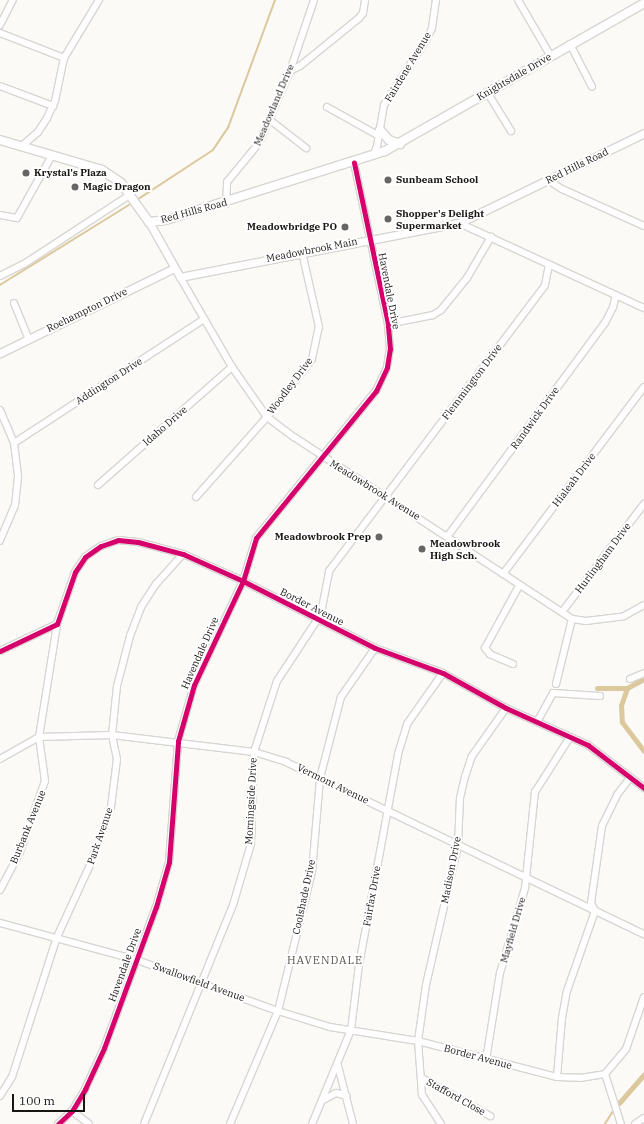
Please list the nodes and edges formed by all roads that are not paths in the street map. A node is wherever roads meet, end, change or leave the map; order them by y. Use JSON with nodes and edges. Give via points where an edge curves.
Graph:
{"nodes":[{"id":1,"x":13,"y":0,"type":"edge"},
{"id":2,"x":99,"y":0,"type":"edge"},
{"id":3,"x":314,"y":0,"type":"edge"},
{"id":4,"x":365,"y":0,"type":"edge"},
{"id":5,"x":436,"y":0,"type":"edge"},
{"id":6,"x":518,"y":0,"type":"edge"},
{"id":7,"x":644,"y":3,"type":"edge"},
{"id":8,"x":0,"y":25,"type":"edge"},
{"id":9,"x":0,"y":33,"type":"edge"},
{"id":10,"x":570,"y":44,"type":"junction"},
{"id":11,"x":550,"y":56,"type":"junction"},
{"id":12,"x":64,"y":58,"type":"junction"},
{"id":13,"x":290,"y":71,"type":"junction"},
{"id":14,"x":0,"y":86,"type":"edge"},
{"id":15,"x":592,"y":87,"type":"dead end"},
{"id":16,"x":488,"y":92,"type":"junction"},
{"id":17,"x":53,"y":106,"type":"junction"},
{"id":18,"x":327,"y":107,"type":"dead end"},
{"id":19,"x":270,"y":120,"type":"junction"},
{"id":20,"x":511,"y":131,"type":"dead end"},
{"id":21,"x":379,"y":133,"type":"junction"},
{"id":22,"x":644,"y":133,"type":"edge"},
{"id":23,"x":0,"y":140,"type":"edge"},
{"id":24,"x":400,"y":144,"type":"junction"},
{"id":25,"x":23,"y":145,"type":"junction"},
{"id":26,"x":306,"y":148,"type":"dead end"},
{"id":27,"x":385,"y":151,"type":"joint"},
{"id":28,"x":52,"y":155,"type":"junction"},
{"id":29,"x":372,"y":156,"type":"junction"},
{"id":30,"x":354,"y":163,"type":"junction"},
{"id":31,"x":548,"y":180,"type":"junction"},
{"id":32,"x":131,"y":194,"type":"junction"},
{"id":33,"x":509,"y":197,"type":"joint"},
{"id":34,"x":226,"y":204,"type":"junction"},
{"id":35,"x":0,"y":215,"type":"edge"},
{"id":36,"x":149,"y":222,"type":"junction"},
{"id":37,"x":459,"y":223,"type":"junction"},
{"id":38,"x":644,"y":226,"type":"edge"},
{"id":39,"x":491,"y":237,"type":"junction"},
{"id":40,"x":370,"y":239,"type":"junction"},
{"id":41,"x":302,"y":252,"type":"junction"},
{"id":42,"x":548,"y":264,"type":"junction"},
{"id":43,"x":174,"y":268,"type":"junction"},
{"id":44,"x":0,"y":276,"type":"edge"},
{"id":45,"x":180,"y":277,"type":"junction"},
{"id":46,"x":616,"y":295,"type":"junction"},
{"id":47,"x":14,"y":303,"type":"dead end"},
{"id":48,"x":644,"y":308,"type":"edge"},
{"id":49,"x":204,"y":320,"type":"junction"},
{"id":50,"x":388,"y":324,"type":"junction"},
{"id":51,"x":28,"y":338,"type":"junction"},
{"id":52,"x":0,"y":353,"type":"edge"},
{"id":53,"x":232,"y":367,"type":"junction"},
{"id":54,"x":644,"y":388,"type":"edge"},
{"id":55,"x":0,"y":410,"type":"edge"},
{"id":56,"x":267,"y":416,"type":"junction"},
{"id":57,"x":14,"y":443,"type":"junction"},
{"id":58,"x":324,"y":458,"type":"junction"},
{"id":59,"x":98,"y":485,"type":"dead end"},
{"id":60,"x":387,"y":496,"type":"junction"},
{"id":61,"x":196,"y":497,"type":"dead end"},
{"id":62,"x":644,"y":504,"type":"edge"},
{"id":63,"x":447,"y":537,"type":"junction"},
{"id":64,"x":0,"y":541,"type":"edge"},
{"id":65,"x":183,"y":554,"type":"junction"},
{"id":66,"x":504,"y":574,"type":"junction"},
{"id":67,"x":243,"y":581,"type":"junction"},
{"id":68,"x":519,"y":586,"type":"junction"},
{"id":69,"x":644,"y":606,"type":"edge"},
{"id":70,"x":562,"y":612,"type":"junction"},
{"id":71,"x":572,"y":618,"type":"junction"},
{"id":72,"x":317,"y":620,"type":"junction"},
{"id":73,"x":57,"y":624,"type":"junction"},
{"id":74,"x":375,"y":648,"type":"junction"},
{"id":75,"x":0,"y":651,"type":"edge"},
{"id":76,"x":513,"y":664,"type":"dead end"},
{"id":77,"x":644,"y":672,"type":"edge"},
{"id":78,"x":443,"y":673,"type":"junction"},
{"id":79,"x":630,"y":679,"type":"dead end"},
{"id":80,"x":556,"y":684,"type":"dead end"},
{"id":81,"x":600,"y":696,"type":"dead end"},
{"id":82,"x":506,"y":708,"type":"junction"},
{"id":83,"x":537,"y":722,"type":"junction"},
{"id":84,"x":112,"y":735,"type":"junction"},
{"id":85,"x":38,"y":737,"type":"junction"},
{"id":86,"x":570,"y":737,"type":"junction"},
{"id":87,"x":178,"y":742,"type":"junction"},
{"id":88,"x":254,"y":752,"type":"junction"},
{"id":89,"x":0,"y":759,"type":"edge"},
{"id":90,"x":320,"y":778,"type":"junction"},
{"id":91,"x":630,"y":778,"type":"junction"},
{"id":92,"x":644,"y":788,"type":"edge"},
{"id":93,"x":388,"y":811,"type":"junction"},
{"id":94,"x":458,"y":845,"type":"junction"},
{"id":95,"x":525,"y":877,"type":"junction"},
{"id":96,"x":0,"y":890,"type":"edge"},
{"id":97,"x":595,"y":911,"type":"junction"},
{"id":98,"x":0,"y":923,"type":"edge"},
{"id":99,"x":644,"y":934,"type":"edge"},
{"id":100,"x":57,"y":937,"type":"junction"},
{"id":101,"x":137,"y":960,"type":"junction"},
{"id":102,"x":202,"y":983,"type":"junction"},
{"id":103,"x":644,"y":997,"type":"edge"},
{"id":104,"x":278,"y":1011,"type":"junction"},
{"id":105,"x":351,"y":1030,"type":"junction"},
{"id":106,"x":418,"y":1041,"type":"junction"},
{"id":107,"x":486,"y":1060,"type":"junction"},
{"id":108,"x":338,"y":1066,"type":"junction"},
{"id":109,"x":605,"y":1074,"type":"junction"},
{"id":110,"x":557,"y":1078,"type":"junction"},
{"id":111,"x":423,"y":1079,"type":"junction"},
{"id":112,"x":0,"y":1096,"type":"edge"},
{"id":113,"x":348,"y":1096,"type":"junction"},
{"id":114,"x":322,"y":1101,"type":"junction"},
{"id":115,"x":72,"y":1111,"type":"junction"},
{"id":116,"x":490,"y":1116,"type":"dead end"},
{"id":117,"x":644,"y":1118,"type":"edge"},
{"id":118,"x":58,"y":1124,"type":"edge"},
{"id":119,"x":89,"y":1124,"type":"edge"},
{"id":120,"x":144,"y":1124,"type":"edge"},
{"id":121,"x":230,"y":1124,"type":"edge"},
{"id":122,"x":312,"y":1124,"type":"edge"},
{"id":123,"x":353,"y":1124,"type":"edge"},
{"id":124,"x":441,"y":1124,"type":"edge"},
{"id":125,"x":621,"y":1124,"type":"edge"},
{"id":126,"x":635,"y":1124,"type":"edge"}],
"edges":[{"from":1,"to":8,"type":"street"},
{"from":2,"to":12,"type":"street"},
{"from":3,"to":13,"type":"street","name":"Meadowland Drive"},
{"from":4,"to":13,"type":"street","via":[[363,13],[359,18],[300,66]]},
{"from":5,"to":21,"type":"street","name":"Fairdene Avenue","via":[[432,28],[389,96],[382,113]]},
{"from":6,"to":11,"type":"street"},
{"from":7,"to":10,"type":"main road","name":"Knightsdale Drive"},
{"from":9,"to":12,"type":"street"},
{"from":10,"to":11,"type":"main road","name":"Knightsdale Drive"},
{"from":10,"to":15,"type":"street"},
{"from":11,"to":16,"type":"main road","name":"Knightsdale Drive"},
{"from":12,"to":17,"type":"street"},
{"from":13,"to":19,"type":"street","name":"Meadowland Drive"},
{"from":14,"to":17,"type":"street"},
{"from":16,"to":20,"type":"street"},
{"from":16,"to":24,"type":"main road","name":"Knightsdale Drive"},
{"from":17,"to":25,"type":"street","via":[[38,132]]},
{"from":18,"to":21,"type":"street"},
{"from":19,"to":26,"type":"street"},
{"from":19,"to":34,"type":"street","name":"Meadowland Drive","via":[[251,155],[227,182]]},
{"from":21,"to":24,"type":"main road"},
{"from":21,"to":29,"type":"street","name":"Fairdene Avenue"},
{"from":22,"to":31,"type":"street","name":"Red Hills Road"},
{"from":23,"to":25,"type":"main road","name":"Red Hills Road"},
{"from":24,"to":27,"type":"main road","name":"Knightsdale Drive"},
{"from":25,"to":28,"type":"main road","name":"Red Hills Road"},
{"from":27,"to":29,"type":"main road","name":"Red Hills Road"},
{"from":28,"to":32,"type":"main road","name":"Red Hills Road","via":[[102,170],[121,183]]},
{"from":28,"to":35,"type":"street","via":[[16,219]]},
{"from":29,"to":30,"type":"main road","name":"Red Hills Road"},
{"from":30,"to":34,"type":"main road","name":"Red Hills Road"},
{"from":30,"to":40,"type":"street","name":"Havendale Drive"},
{"from":31,"to":33,"type":"street","name":"Red Hills Road"},
{"from":31,"to":38,"type":"street","via":[[562,189]]},
{"from":32,"to":36,"type":"main road","name":"Red Hills Road"},
{"from":32,"to":44,"type":"street","via":[[24,264]]},
{"from":33,"to":37,"type":"street","name":"Meadowbrook Main"},
{"from":34,"to":36,"type":"main road","name":"Red Hills Road"},
{"from":36,"to":43,"type":"street","name":"Meadowbrook Avenue"},
{"from":37,"to":39,"type":"street"},
{"from":37,"to":40,"type":"street","name":"Meadowbrook Main"},
{"from":39,"to":42,"type":"street"},
{"from":39,"to":50,"type":"street","via":[[467,278],[441,310],[433,315]]},
{"from":40,"to":41,"type":"street","name":"Meadowbrook Main"},
{"from":40,"to":50,"type":"street","name":"Havendale Drive"},
{"from":41,"to":45,"type":"street","name":"Meadowbrook Main"},
{"from":41,"to":56,"type":"street","name":"Woodley Drive","via":[[319,327],[316,344],[312,359]]},
{"from":42,"to":46,"type":"street"},
{"from":42,"to":60,"type":"street","name":"Flemmington Drive","via":[[545,285]]},
{"from":43,"to":45,"type":"street","name":"Meadowbrook Avenue"},
{"from":43,"to":51,"type":"street","name":"Roehampton Drive"},
{"from":45,"to":49,"type":"street","name":"Meadowbrook Avenue"},
{"from":46,"to":48,"type":"street"},
{"from":46,"to":63,"type":"street","name":"Randwick Drive","via":[[605,323]]},
{"from":47,"to":51,"type":"street"},
{"from":49,"to":53,"type":"street","name":"Meadowbrook Avenue"},
{"from":49,"to":57,"type":"street","name":"Addington Drive"},
{"from":50,"to":58,"type":"street","name":"Havendale Drive","via":[[390,349],[381,383]]},
{"from":51,"to":52,"type":"street","name":"Roehampton Drive"},
{"from":53,"to":56,"type":"street","name":"Meadowbrook Avenue"},
{"from":53,"to":59,"type":"street","name":"Idaho Drive"},
{"from":54,"to":66,"type":"street","name":"Hialeah Drive"},
{"from":55,"to":57,"type":"street"},
{"from":56,"to":58,"type":"street","name":"Meadowbrook Avenue"},
{"from":56,"to":61,"type":"street","name":"Woodley Drive"},
{"from":57,"to":64,"type":"street","via":[[18,477],[15,505]]},
{"from":58,"to":60,"type":"street","name":"Meadowbrook Avenue"},
{"from":58,"to":67,"type":"street","name":"Havendale Drive","via":[[256,538]]},
{"from":60,"to":63,"type":"street","name":"Meadowbrook Avenue"},
{"from":60,"to":72,"type":"street","name":"Morningside Drive","via":[[329,571],[322,608]]},
{"from":62,"to":70,"type":"street","name":"Hurlingham Drive"},
{"from":63,"to":66,"type":"street","name":"Meadowbrook Avenue"},
{"from":65,"to":67,"type":"street","name":"Border Avenue"},
{"from":65,"to":73,"type":"street","name":"Border Avenue","via":[[138,542],[118,540],[101,546],[85,557],[75,572]]},
{"from":65,"to":84,"type":"street","name":"Park Avenue","via":[[156,584],[141,606],[117,686]]},
{"from":66,"to":68,"type":"street","name":"Meadowbrook Avenue"},
{"from":67,"to":72,"type":"street","name":"Border Avenue"},
{"from":67,"to":87,"type":"street","name":"Havendale Drive","via":[[194,685]]},
{"from":68,"to":70,"type":"street","name":"Meadowbrook Avenue"},
{"from":68,"to":76,"type":"street","via":[[485,648],[490,654]]},
{"from":69,"to":71,"type":"street","name":"Meadowbrook Avenue","via":[[624,616],[586,621]]},
{"from":70,"to":71,"type":"street","name":"Meadowbrook Avenue"},
{"from":71,"to":80,"type":"street"},
{"from":72,"to":74,"type":"street","name":"Border Avenue"},
{"from":72,"to":88,"type":"street","name":"Morningside Drive","via":[[277,681],[259,730]]},
{"from":73,"to":75,"type":"street"},
{"from":73,"to":85,"type":"street","name":"Burbank Avenue"},
{"from":74,"to":78,"type":"street","name":"Border Avenue"},
{"from":74,"to":90,"type":"street","name":"Coolshade Drive","via":[[341,697]]},
{"from":77,"to":79,"type":"street"},
{"from":78,"to":82,"type":"street","name":"Border Avenue"},
{"from":78,"to":93,"type":"street","name":"Fairfax Drive","via":[[407,724],[398,754]]},
{"from":81,"to":83,"type":"street","via":[[553,693]]},
{"from":82,"to":83,"type":"street","name":"Border Avenue"},
{"from":82,"to":94,"type":"street","name":"Madison Drive","via":[[472,756],[460,798]]},
{"from":83,"to":86,"type":"street","name":"Border Avenue"},
{"from":84,"to":85,"type":"street","name":"Vermont Avenue"},
{"from":84,"to":87,"type":"street","name":"Vermont Avenue"},
{"from":84,"to":100,"type":"street","name":"Park Avenue","via":[[117,759],[111,807],[90,865]]},
{"from":85,"to":89,"type":"street","name":"Vermont Avenue"},
{"from":85,"to":96,"type":"street","name":"Burbank Avenue","via":[[45,781],[20,852]]},
{"from":86,"to":91,"type":"street","name":"Border Avenue","via":[[588,745]]},
{"from":86,"to":95,"type":"street","name":"Mayfield Drive","via":[[535,792]]},
{"from":87,"to":88,"type":"street","name":"Vermont Avenue"},
{"from":87,"to":101,"type":"street","name":"Havendale Drive","via":[[169,862]]},
{"from":88,"to":90,"type":"street","name":"Vermont Avenue","via":[[286,762]]},
{"from":88,"to":102,"type":"street","name":"Morningside Drive","via":[[250,844],[233,905]]},
{"from":90,"to":93,"type":"street","name":"Vermont Avenue"},
{"from":90,"to":104,"type":"street","name":"Coolshade Drive","via":[[312,872]]},
{"from":91,"to":92,"type":"street","name":"Border Avenue"},
{"from":91,"to":97,"type":"street","via":[[617,795],[602,826],[591,903]]},
{"from":93,"to":94,"type":"street","name":"Vermont Avenue"},
{"from":93,"to":105,"type":"street","name":"Fairfax Drive","via":[[359,965]]},
{"from":94,"to":95,"type":"street","name":"Vermont Avenue"},
{"from":94,"to":106,"type":"street","name":"Madison Drive","via":[[426,985]]},
{"from":95,"to":97,"type":"street","name":"Vermont Avenue"},
{"from":95,"to":107,"type":"street","name":"Mayfield Drive","via":[[525,888],[500,973]]},
{"from":97,"to":99,"type":"street","name":"Vermont Avenue"},
{"from":97,"to":110,"type":"street","via":[[567,991]]},
{"from":98,"to":100,"type":"street","name":"Swallowfield Avenue"},
{"from":100,"to":101,"type":"street","name":"Swallowfield Avenue"},
{"from":100,"to":112,"type":"street","name":"Park Avenue","via":[[12,1077]]},
{"from":101,"to":102,"type":"street","name":"Swallowfield Avenue"},
{"from":101,"to":115,"type":"street","name":"Havendale Drive","via":[[104,1048]]},
{"from":102,"to":104,"type":"street","name":"Swallowfield Avenue"},
{"from":102,"to":120,"type":"street","name":"Morningside Drive"},
{"from":103,"to":109,"type":"street","via":[[626,1048]]},
{"from":104,"to":105,"type":"street","name":"Swallowfield Avenue"},
{"from":104,"to":121,"type":"street","name":"Coolshade Drive"},
{"from":105,"to":106,"type":"street","name":"Border Avenue"},
{"from":105,"to":108,"type":"street","name":"Fairfax Drive"},
{"from":106,"to":107,"type":"street","name":"Border Avenue"},
{"from":106,"to":111,"type":"street","name":"Madison Drive"},
{"from":107,"to":110,"type":"street","name":"Border Avenue"},
{"from":108,"to":113,"type":"street"},
{"from":108,"to":114,"type":"street","name":"Fairfax Drive"},
{"from":109,"to":110,"type":"street","name":"Border Avenue"},
{"from":109,"to":125,"type":"street"},
{"from":111,"to":116,"type":"street","name":"Stafford Close"},
{"from":111,"to":124,"type":"street","name":"Madison Drive","via":[[424,1100]]},
{"from":113,"to":114,"type":"street","via":[[336,1094]]},
{"from":113,"to":123,"type":"street"},
{"from":114,"to":122,"type":"street","name":"Fairfax Drive"},
{"from":115,"to":118,"type":"street","name":"Havendale Drive"},
{"from":115,"to":119,"type":"street"},
{"from":117,"to":126,"type":"street"}]}
